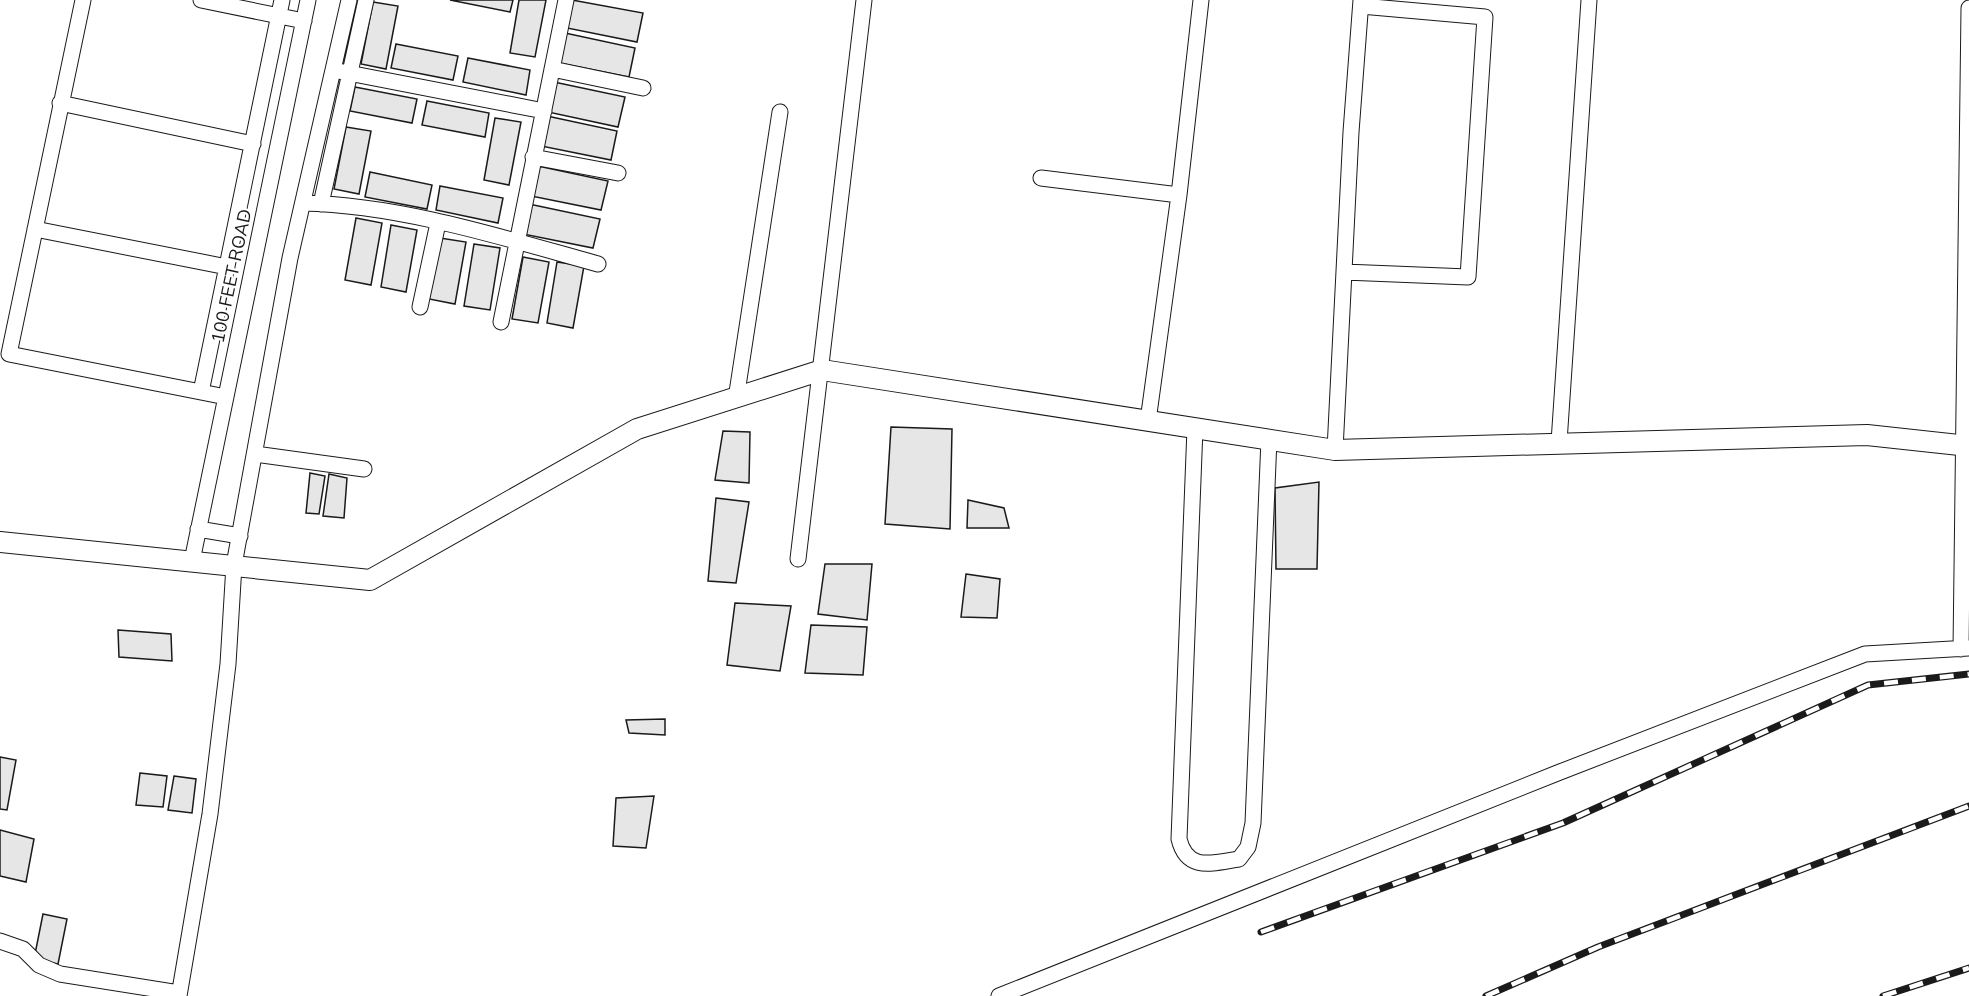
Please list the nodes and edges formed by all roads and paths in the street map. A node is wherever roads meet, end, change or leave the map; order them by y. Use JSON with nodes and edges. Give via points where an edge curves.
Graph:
{"nodes":[{"id":1,"x":83,"y":0,"type":"edge"},
{"id":2,"x":201,"y":0,"type":"edge"},
{"id":3,"x":282,"y":0,"type":"edge"},
{"id":4,"x":308,"y":0,"type":"edge"},
{"id":5,"x":349,"y":0,"type":"edge"},
{"id":6,"x":366,"y":0,"type":"edge"},
{"id":7,"x":566,"y":0,"type":"edge"},
{"id":8,"x":864,"y":0,"type":"edge"},
{"id":9,"x":1201,"y":0,"type":"edge"},
{"id":10,"x":1589,"y":0,"type":"edge"},
{"id":11,"x":1361,"y":3,"type":"edge"},
{"id":12,"x":1969,"y":8,"type":"edge"},
{"id":13,"x":279,"y":16,"type":"junction"},
{"id":14,"x":304,"y":21,"type":"junction"},
{"id":15,"x":552,"y":69,"type":"junction"},
{"id":16,"x":333,"y":70,"type":"junction"},
{"id":17,"x":350,"y":72,"type":"junction"},
{"id":18,"x":643,"y":88,"type":"dead end"},
{"id":19,"x":60,"y":103,"type":"junction"},
{"id":20,"x":544,"y":111,"type":"junction"},
{"id":21,"x":780,"y":112,"type":"dead end"},
{"id":22,"x":253,"y":144,"type":"junction"},
{"id":23,"x":533,"y":157,"type":"junction"},
{"id":24,"x":618,"y":173,"type":"dead end"},
{"id":25,"x":1041,"y":178,"type":"dead end"},
{"id":26,"x":1179,"y":195,"type":"junction"},
{"id":27,"x":303,"y":203,"type":"junction"},
{"id":28,"x":321,"y":204,"type":"junction"},
{"id":29,"x":438,"y":223,"type":"junction"},
{"id":30,"x":35,"y":229,"type":"junction"},
{"id":31,"x":516,"y":242,"type":"junction"},
{"id":32,"x":598,"y":264,"type":"dead end"},
{"id":33,"x":227,"y":267,"type":"junction"},
{"id":34,"x":1344,"y":272,"type":"junction"},
{"id":35,"x":420,"y":307,"type":"dead end"},
{"id":36,"x":501,"y":322,"type":"dead end"},
{"id":37,"x":822,"y":370,"type":"junction"},
{"id":38,"x":201,"y":392,"type":"junction"},
{"id":39,"x":225,"y":397,"type":"junction"},
{"id":40,"x":736,"y":399,"type":"junction"},
{"id":41,"x":1148,"y":422,"type":"junction"},
{"id":42,"x":1195,"y":428,"type":"junction"},
{"id":43,"x":1269,"y":439,"type":"junction"},
{"id":44,"x":1559,"y":442,"type":"junction"},
{"id":45,"x":1967,"y":446,"type":"edge"},
{"id":46,"x":1335,"y":450,"type":"junction"},
{"id":47,"x":255,"y":454,"type":"junction"},
{"id":48,"x":364,"y":469,"type":"dead end"},
{"id":49,"x":198,"y":529,"type":"junction"},
{"id":50,"x":240,"y":536,"type":"junction"},
{"id":51,"x":0,"y":542,"type":"edge"},
{"id":52,"x":798,"y":559,"type":"dead end"},
{"id":53,"x":192,"y":561,"type":"junction"},
{"id":54,"x":234,"y":565,"type":"junction"},
{"id":55,"x":1965,"y":648,"type":"edge"},
{"id":56,"x":0,"y":941,"type":"edge"},
{"id":57,"x":179,"y":994,"type":"edge"},
{"id":58,"x":999,"y":996,"type":"edge"}],
"edges":[{"from":1,"to":19,"type":"street"},
{"from":2,"to":13,"type":"street"},
{"from":3,"to":13,"type":"street"},
{"from":4,"to":14,"type":"street","name":"100 FEET ROAD"},
{"from":5,"to":16,"type":"street"},
{"from":6,"to":17,"type":"street"},
{"from":7,"to":15,"type":"street"},
{"from":8,"to":37,"type":"street"},
{"from":9,"to":26,"type":"street"},
{"from":10,"to":44,"type":"street"},
{"from":11,"to":34,"type":"street"},
{"from":11,"to":34,"type":"street","via":[[1485,17],[1468,277]]},
{"from":12,"to":45,"type":"street"},
{"from":13,"to":14,"type":"street"},
{"from":13,"to":22,"type":"street"},
{"from":14,"to":39,"type":"street","name":"100 FEET ROAD"},
{"from":15,"to":18,"type":"street"},
{"from":15,"to":20,"type":"street"},
{"from":16,"to":17,"type":"street"},
{"from":16,"to":27,"type":"street"},
{"from":17,"to":20,"type":"street"},
{"from":17,"to":28,"type":"street"},
{"from":19,"to":22,"type":"street"},
{"from":19,"to":30,"type":"street"},
{"from":20,"to":23,"type":"street"},
{"from":21,"to":40,"type":"street"},
{"from":22,"to":33,"type":"street"},
{"from":23,"to":24,"type":"street"},
{"from":23,"to":31,"type":"street"},
{"from":25,"to":26,"type":"street"},
{"from":26,"to":41,"type":"street"},
{"from":27,"to":28,"type":"street"},
{"from":27,"to":47,"type":"street"},
{"from":28,"to":29,"type":"street"},
{"from":29,"to":31,"type":"street"},
{"from":29,"to":35,"type":"street"},
{"from":30,"to":33,"type":"street"},
{"from":30,"to":38,"type":"street","via":[[9,354]]},
{"from":31,"to":32,"type":"street"},
{"from":31,"to":36,"type":"street"},
{"from":33,"to":38,"type":"street"},
{"from":34,"to":46,"type":"street"},
{"from":37,"to":40,"type":"street"},
{"from":37,"to":41,"type":"street"},
{"from":37,"to":52,"type":"street"},
{"from":38,"to":39,"type":"street"},
{"from":39,"to":49,"type":"street","name":"100 FEET ROAD"},
{"from":40,"to":54,"type":"street","via":[[637,429],[370,580]]},
{"from":41,"to":42,"type":"street"},
{"from":42,"to":43,"type":"street"},
{"from":42,"to":43,"type":"street","via":[[1179,838],[1183,853],[1193,862],[1239,859],[1248,847],[1251,831]]},
{"from":43,"to":46,"type":"street"},
{"from":44,"to":45,"type":"street","via":[[1867,435]]},
{"from":44,"to":46,"type":"street"},
{"from":45,"to":55,"type":"street"},
{"from":47,"to":48,"type":"street"},
{"from":47,"to":50,"type":"street"},
{"from":49,"to":50,"type":"street"},
{"from":49,"to":53,"type":"street","name":"100 FEET ROAD"},
{"from":50,"to":54,"type":"street"},
{"from":51,"to":53,"type":"street"},
{"from":53,"to":54,"type":"street"},
{"from":54,"to":57,"type":"street","via":[[228,664],[210,814]]},
{"from":55,"to":58,"type":"street","via":[[1865,654]]},
{"from":56,"to":57,"type":"street","via":[[23,949],[39,965],[60,974]]}]}
